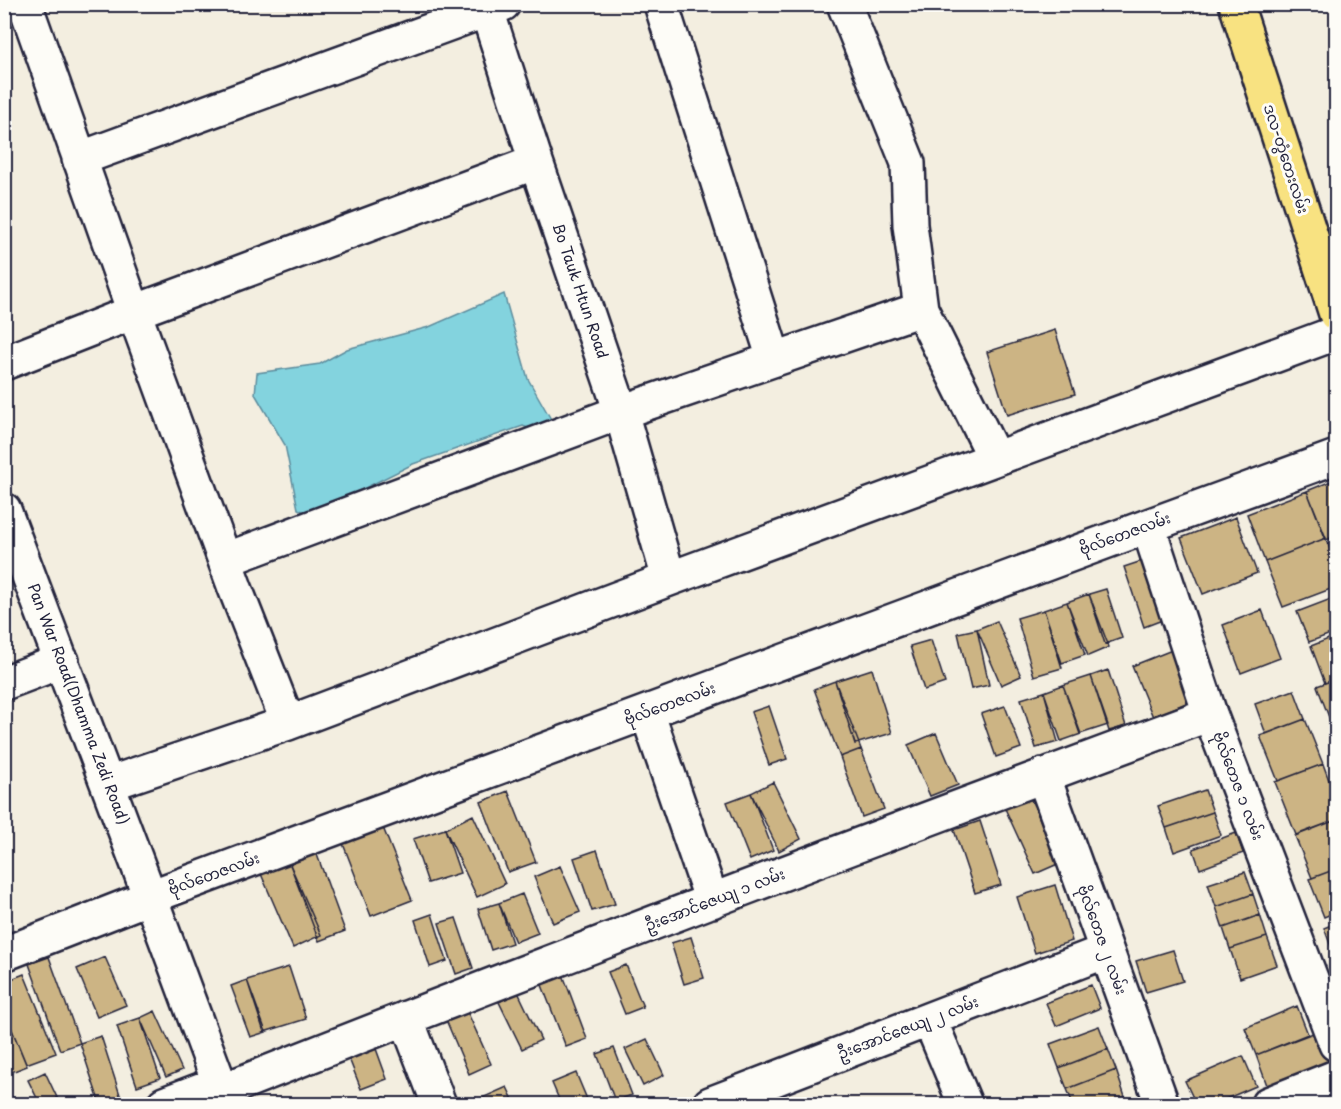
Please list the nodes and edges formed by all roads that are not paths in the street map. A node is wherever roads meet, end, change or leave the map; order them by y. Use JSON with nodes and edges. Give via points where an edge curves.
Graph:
{"nodes":[{"id":1,"x":661,"y":4,"type":"edge"},
{"id":2,"x":844,"y":4,"type":"edge"},
{"id":3,"x":1236,"y":4,"type":"edge"},
{"id":4,"x":492,"y":7,"type":"edge"},
{"id":5,"x":22,"y":8,"type":"edge"},
{"id":6,"x":79,"y":159,"type":"junction"},
{"id":7,"x":536,"y":162,"type":"junction"},
{"id":8,"x":921,"y":309,"type":"junction"},
{"id":9,"x":134,"y":312,"type":"junction"},
{"id":10,"x":1336,"y":314,"type":"edge"},
{"id":11,"x":1336,"y":333,"type":"edge"},
{"id":12,"x":774,"y":359,"type":"junction"},
{"id":13,"x":4,"y":363,"type":"edge"},
{"id":14,"x":621,"y":412,"type":"junction"},
{"id":15,"x":1336,"y":457,"type":"edge"},
{"id":16,"x":995,"y":458,"type":"junction"},
{"id":17,"x":4,"y":510,"type":"edge"},
{"id":18,"x":1148,"y":526,"type":"junction"},
{"id":19,"x":225,"y":561,"type":"junction"},
{"id":20,"x":669,"y":579,"type":"junction"},
{"id":21,"x":62,"y":662,"type":"junction"},
{"id":22,"x":4,"y":683,"type":"edge"},
{"id":23,"x":647,"y":712,"type":"junction"},
{"id":24,"x":1210,"y":714,"type":"junction"},
{"id":25,"x":288,"y":723,"type":"junction"},
{"id":26,"x":1043,"y":776,"type":"junction"},
{"id":27,"x":108,"y":784,"type":"junction"},
{"id":28,"x":150,"y":897,"type":"junction"},
{"id":29,"x":712,"y":901,"type":"junction"},
{"id":30,"x":1106,"y":951,"type":"junction"},
{"id":31,"x":4,"y":954,"type":"edge"},
{"id":32,"x":406,"y":1018,"type":"junction"},
{"id":33,"x":930,"y":1020,"type":"junction"},
{"id":34,"x":1336,"y":1044,"type":"edge"},
{"id":35,"x":1336,"y":1077,"type":"edge"},
{"id":36,"x":222,"y":1093,"type":"edge"},
{"id":37,"x":164,"y":1104,"type":"edge"},
{"id":38,"x":439,"y":1104,"type":"edge"},
{"id":39,"x":710,"y":1104,"type":"edge"},
{"id":40,"x":965,"y":1104,"type":"edge"},
{"id":41,"x":1162,"y":1104,"type":"edge"},
{"id":42,"x":1268,"y":1104,"type":"edge"}],
"edges":[{"from":1,"to":12,"type":"street"},
{"from":2,"to":8,"type":"street","via":[[908,163],[910,225]]},
{"from":3,"to":10,"type":"main road","name":"ဒလ-တွံတေးလမ်း"},
{"from":4,"to":6,"type":"street"},
{"from":4,"to":7,"type":"street","name":"Bo Tauk Htun Road"},
{"from":5,"to":6,"type":"street"},
{"from":6,"to":9,"type":"street"},
{"from":7,"to":9,"type":"street"},
{"from":7,"to":14,"type":"street","name":"Bo Tauk Htun Road"},
{"from":8,"to":12,"type":"street"},
{"from":8,"to":16,"type":"street"},
{"from":9,"to":13,"type":"street"},
{"from":9,"to":19,"type":"street"},
{"from":11,"to":16,"type":"street"},
{"from":12,"to":14,"type":"street"},
{"from":14,"to":19,"type":"street"},
{"from":14,"to":20,"type":"street","name":"Bo Tauk Htun Road"},
{"from":15,"to":18,"type":"street","name":"ဗိုလ်တေဇလမ်း"},
{"from":16,"to":20,"type":"street"},
{"from":17,"to":21,"type":"street","name":"Pan War Road(Dhamma Zedi Road)"},
{"from":18,"to":23,"type":"street","name":"ဗိုလ်တေဇလမ်း"},
{"from":18,"to":24,"type":"street","name":"ဗိုလ်တေဇ ၁ လမ်း"},
{"from":19,"to":25,"type":"street"},
{"from":20,"to":25,"type":"street"},
{"from":21,"to":22,"type":"street"},
{"from":21,"to":27,"type":"street","name":"Pan War Road(Dhamma Zedi Road)"},
{"from":23,"to":28,"type":"street","name":"ဗိုလ်တေဇလမ်း"},
{"from":23,"to":29,"type":"street"},
{"from":24,"to":26,"type":"street","name":"ဦးအောင်ဇေယျ ၁ လမ်း"},
{"from":24,"to":34,"type":"street","name":"ဗိုလ်တေဇ ၁ လမ်း"},
{"from":25,"to":27,"type":"street"},
{"from":26,"to":29,"type":"street","name":"ဦးအောင်ဇေယျ ၁ လမ်း"},
{"from":26,"to":30,"type":"street","name":"ဗိုလ်တေဇ ၂ လမ်း"},
{"from":27,"to":28,"type":"street","name":"Pan War Road(Dhamma Zedi Road)"},
{"from":28,"to":31,"type":"street","name":"ဗိုလ်တေဇလမ်း"},
{"from":28,"to":36,"type":"street","name":"Pan War Road(Dhamma Zedi Road)"},
{"from":29,"to":32,"type":"street","name":"ဦးအောင်ဇေယျ ၁ လမ်း"},
{"from":30,"to":33,"type":"street","name":"ဦးအောင်ဇေယျ ၂ လမ်း"},
{"from":30,"to":41,"type":"street","name":"ဗိုလ်တေဇ ၂ လမ်း"},
{"from":32,"to":36,"type":"street","name":"ဦးအောင်ဇေယျ ၁ လမ်း"},
{"from":32,"to":38,"type":"street"},
{"from":33,"to":39,"type":"street","name":"ဦးအောင်ဇေယျ ၂ လမ်း"},
{"from":33,"to":40,"type":"street"},
{"from":35,"to":42,"type":"street"},
{"from":36,"to":37,"type":"street","name":"ဦးအောင်ဇေယျ ၁ လမ်း"}]}
